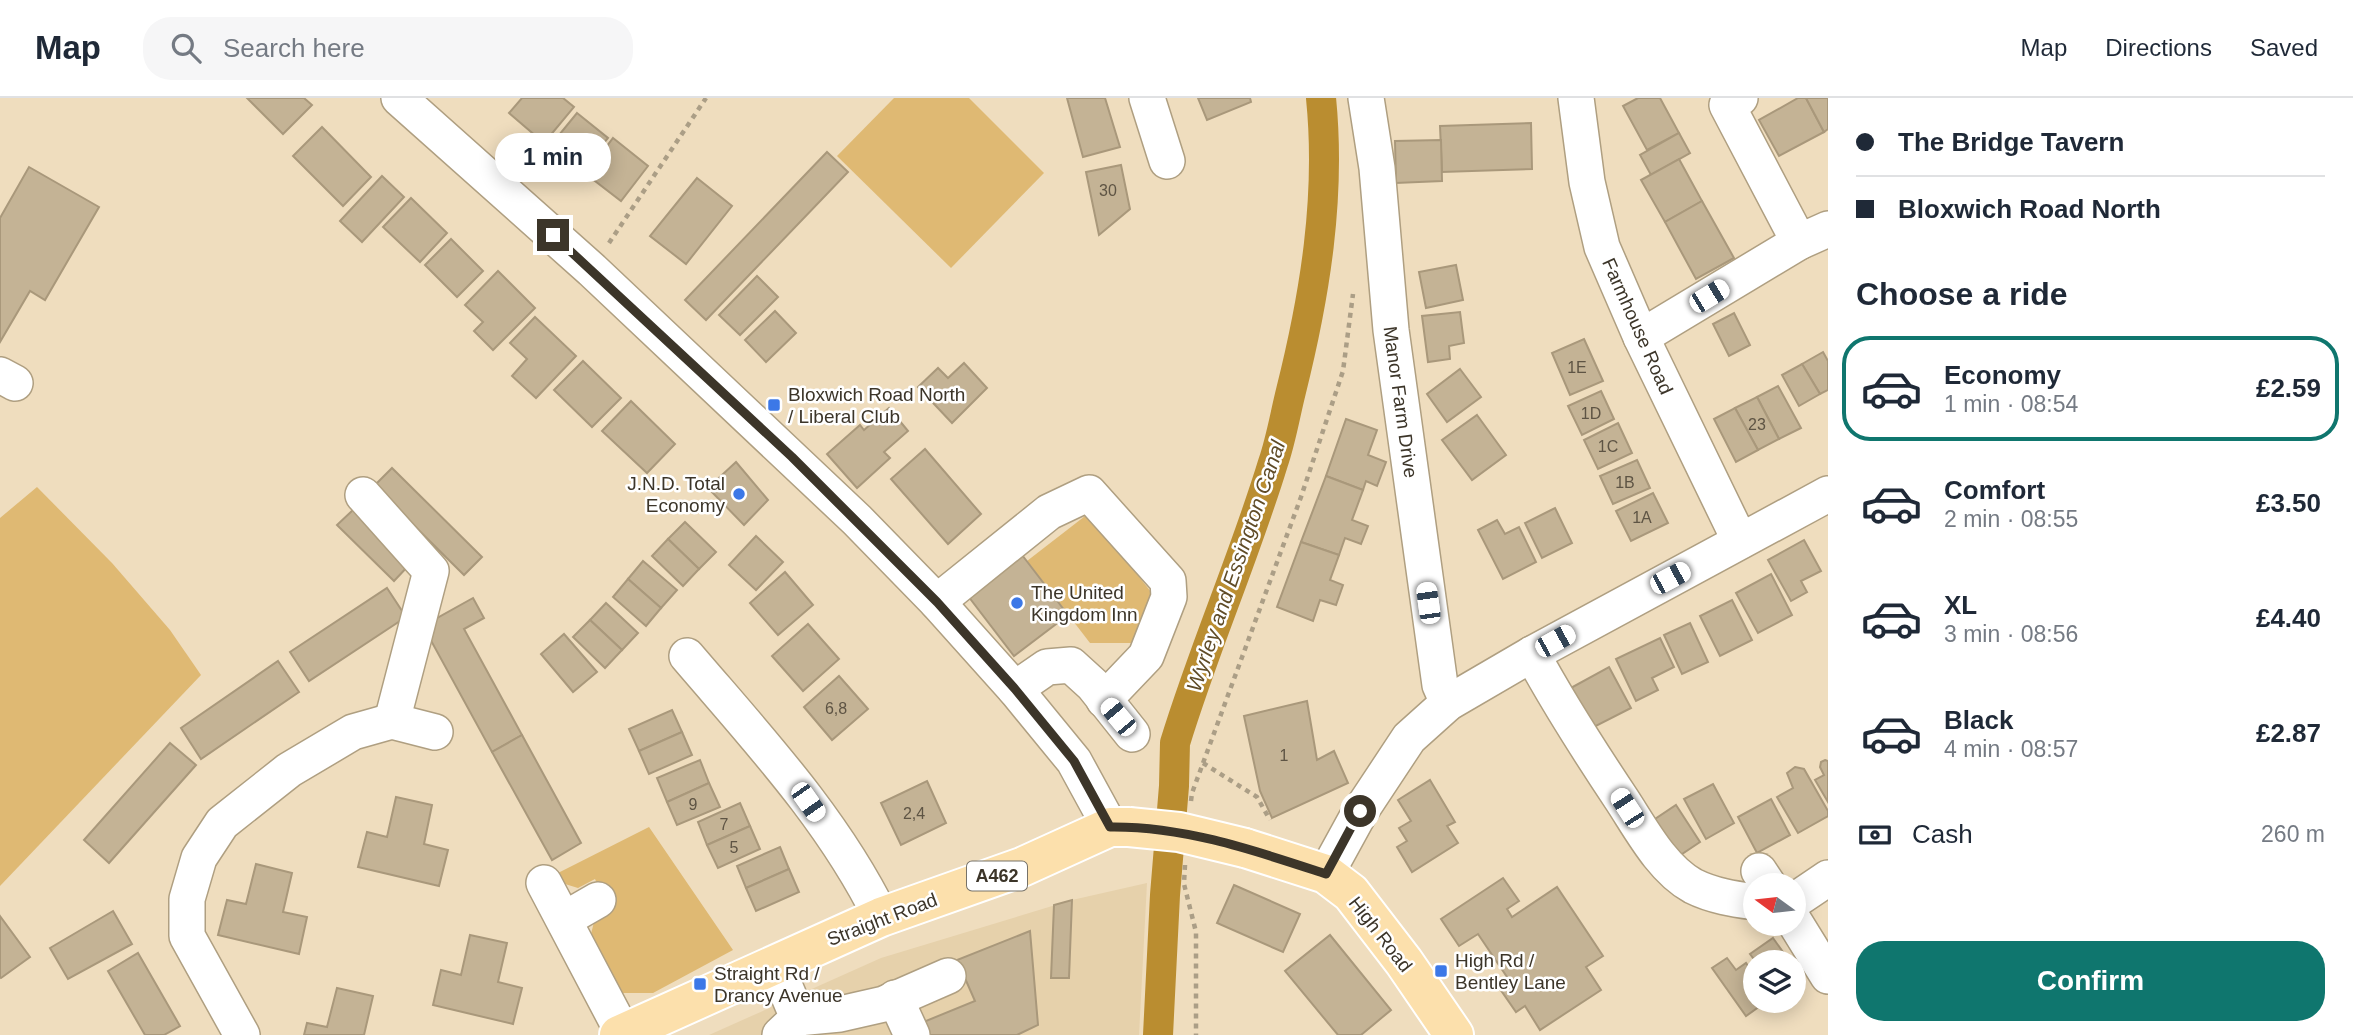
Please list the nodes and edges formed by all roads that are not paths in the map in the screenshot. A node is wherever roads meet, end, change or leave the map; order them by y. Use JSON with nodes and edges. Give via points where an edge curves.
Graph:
{"nodes":[{"id":1,"x":399,"y":98,"type":"edge"},
{"id":2,"x":1147,"y":98,"type":"edge"},
{"id":3,"x":1366,"y":98,"type":"edge"},
{"id":4,"x":1576,"y":98,"type":"edge"},
{"id":5,"x":1740,"y":98,"type":"edge"},
{"id":6,"x":1167,"y":161,"type":"dead end"},
{"id":7,"x":1814,"y":235,"type":"edge"},
{"id":8,"x":1641,"y":337,"type":"junction"},
{"id":9,"x":1828,"y":494,"type":"edge"},
{"id":10,"x":363,"y":495,"type":"dead end"},
{"id":11,"x":1740,"y":541,"type":"junction"},
{"id":12,"x":937,"y":602,"type":"junction"},
{"id":13,"x":1532,"y":654,"type":"junction"},
{"id":14,"x":687,"y":656,"type":"dead end"},
{"id":15,"x":1015,"y":689,"type":"junction"},
{"id":16,"x":1104,"y":700,"type":"junction"},
{"id":17,"x":1448,"y":703,"type":"junction"},
{"id":18,"x":392,"y":721,"type":"junction"},
{"id":19,"x":435,"y":732,"type":"dead end"},
{"id":20,"x":1132,"y":734,"type":"dead end"},
{"id":21,"x":1119,"y":827,"type":"junction"},
{"id":22,"x":1326,"y":874,"type":"junction"},
{"id":23,"x":1828,"y":878,"type":"edge"},
{"id":24,"x":544,"y":883,"type":"dead end"},
{"id":25,"x":1743,"y":890,"type":"edge"},
{"id":26,"x":1806,"y":893,"type":"edge"},
{"id":27,"x":598,"y":900,"type":"dead end"},
{"id":28,"x":881,"y":916,"type":"junction"},
{"id":29,"x":565,"y":919,"type":"junction"},
{"id":30,"x":1803,"y":936,"type":"edge"},
{"id":31,"x":775,"y":963,"type":"junction"},
{"id":32,"x":948,"y":975,"type":"dead end"},
{"id":33,"x":1828,"y":976,"type":"edge"},
{"id":34,"x":895,"y":998,"type":"junction"},
{"id":35,"x":662,"y":1026,"type":"edge"},
{"id":36,"x":789,"y":1026,"type":"edge"},
{"id":37,"x":621,"y":1034,"type":"edge"},
{"id":38,"x":242,"y":1035,"type":"edge"},
{"id":39,"x":912,"y":1035,"type":"edge"},
{"id":40,"x":1454,"y":1035,"type":"edge"}],
"edges":[{"from":1,"to":12,"type":"street","via":[[792,457]]},
{"from":2,"to":6,"type":"street"},
{"from":3,"to":17,"type":"street","name":"Manor Farm Drive","via":[[1391,330],[1440,685]]},
{"from":4,"to":8,"type":"street","name":"Farmhouse Road","via":[[1587,182],[1602,247]]},
{"from":5,"to":7,"type":"street","via":[[1727,105]]},
{"from":7,"to":8,"type":"street"},
{"from":8,"to":11,"type":"street","name":"Farmhouse Road"},
{"from":9,"to":11,"type":"street"},
{"from":10,"to":18,"type":"street","via":[[431,571]]},
{"from":11,"to":13,"type":"street"},
{"from":12,"to":15,"type":"street"},
{"from":12,"to":16,"type":"street","via":[[1049,512],[1089,492],[1168,581],[1169,597],[1146,656]]},
{"from":13,"to":17,"type":"street"},
{"from":13,"to":25,"type":"street","via":[[1566,716],[1668,865],[1693,886],[1719,896]]},
{"from":14,"to":28,"type":"street","via":[[795,783],[862,878]]},
{"from":15,"to":16,"type":"street","via":[[1047,667],[1071,665]]},
{"from":15,"to":21,"type":"street","via":[[1074,761]]},
{"from":16,"to":20,"type":"street"},
{"from":17,"to":22,"type":"street","via":[[1409,738],[1360,811]]},
{"from":18,"to":19,"type":"street"},
{"from":18,"to":38,"type":"street","via":[[354,732],[289,770],[222,823],[199,858],[187,899],[187,936]]},
{"from":21,"to":22,"type":"main road","name":"High Road","bridge":true,"via":[[1179,832]]},
{"from":21,"to":28,"type":"main road","name":"Straight Road","number":"A462"},
{"from":22,"to":40,"type":"main road","name":"High Road","via":[[1351,893],[1371,917]]},
{"from":23,"to":26,"type":"street"},
{"from":24,"to":29,"type":"street"},
{"from":27,"to":29,"type":"street"},
{"from":28,"to":31,"type":"main road","name":"Straight Road","number":"A462"},
{"from":29,"to":37,"type":"street"},
{"from":30,"to":33,"type":"street"},
{"from":31,"to":35,"type":"main road","name":"Straight Road","number":"A462"},
{"from":31,"to":36,"type":"street"},
{"from":32,"to":34,"type":"street"},
{"from":34,"to":36,"type":"street"},
{"from":34,"to":39,"type":"street"},
{"from":35,"to":37,"type":"main road","name":"Straight Road","number":"A462"}]}
